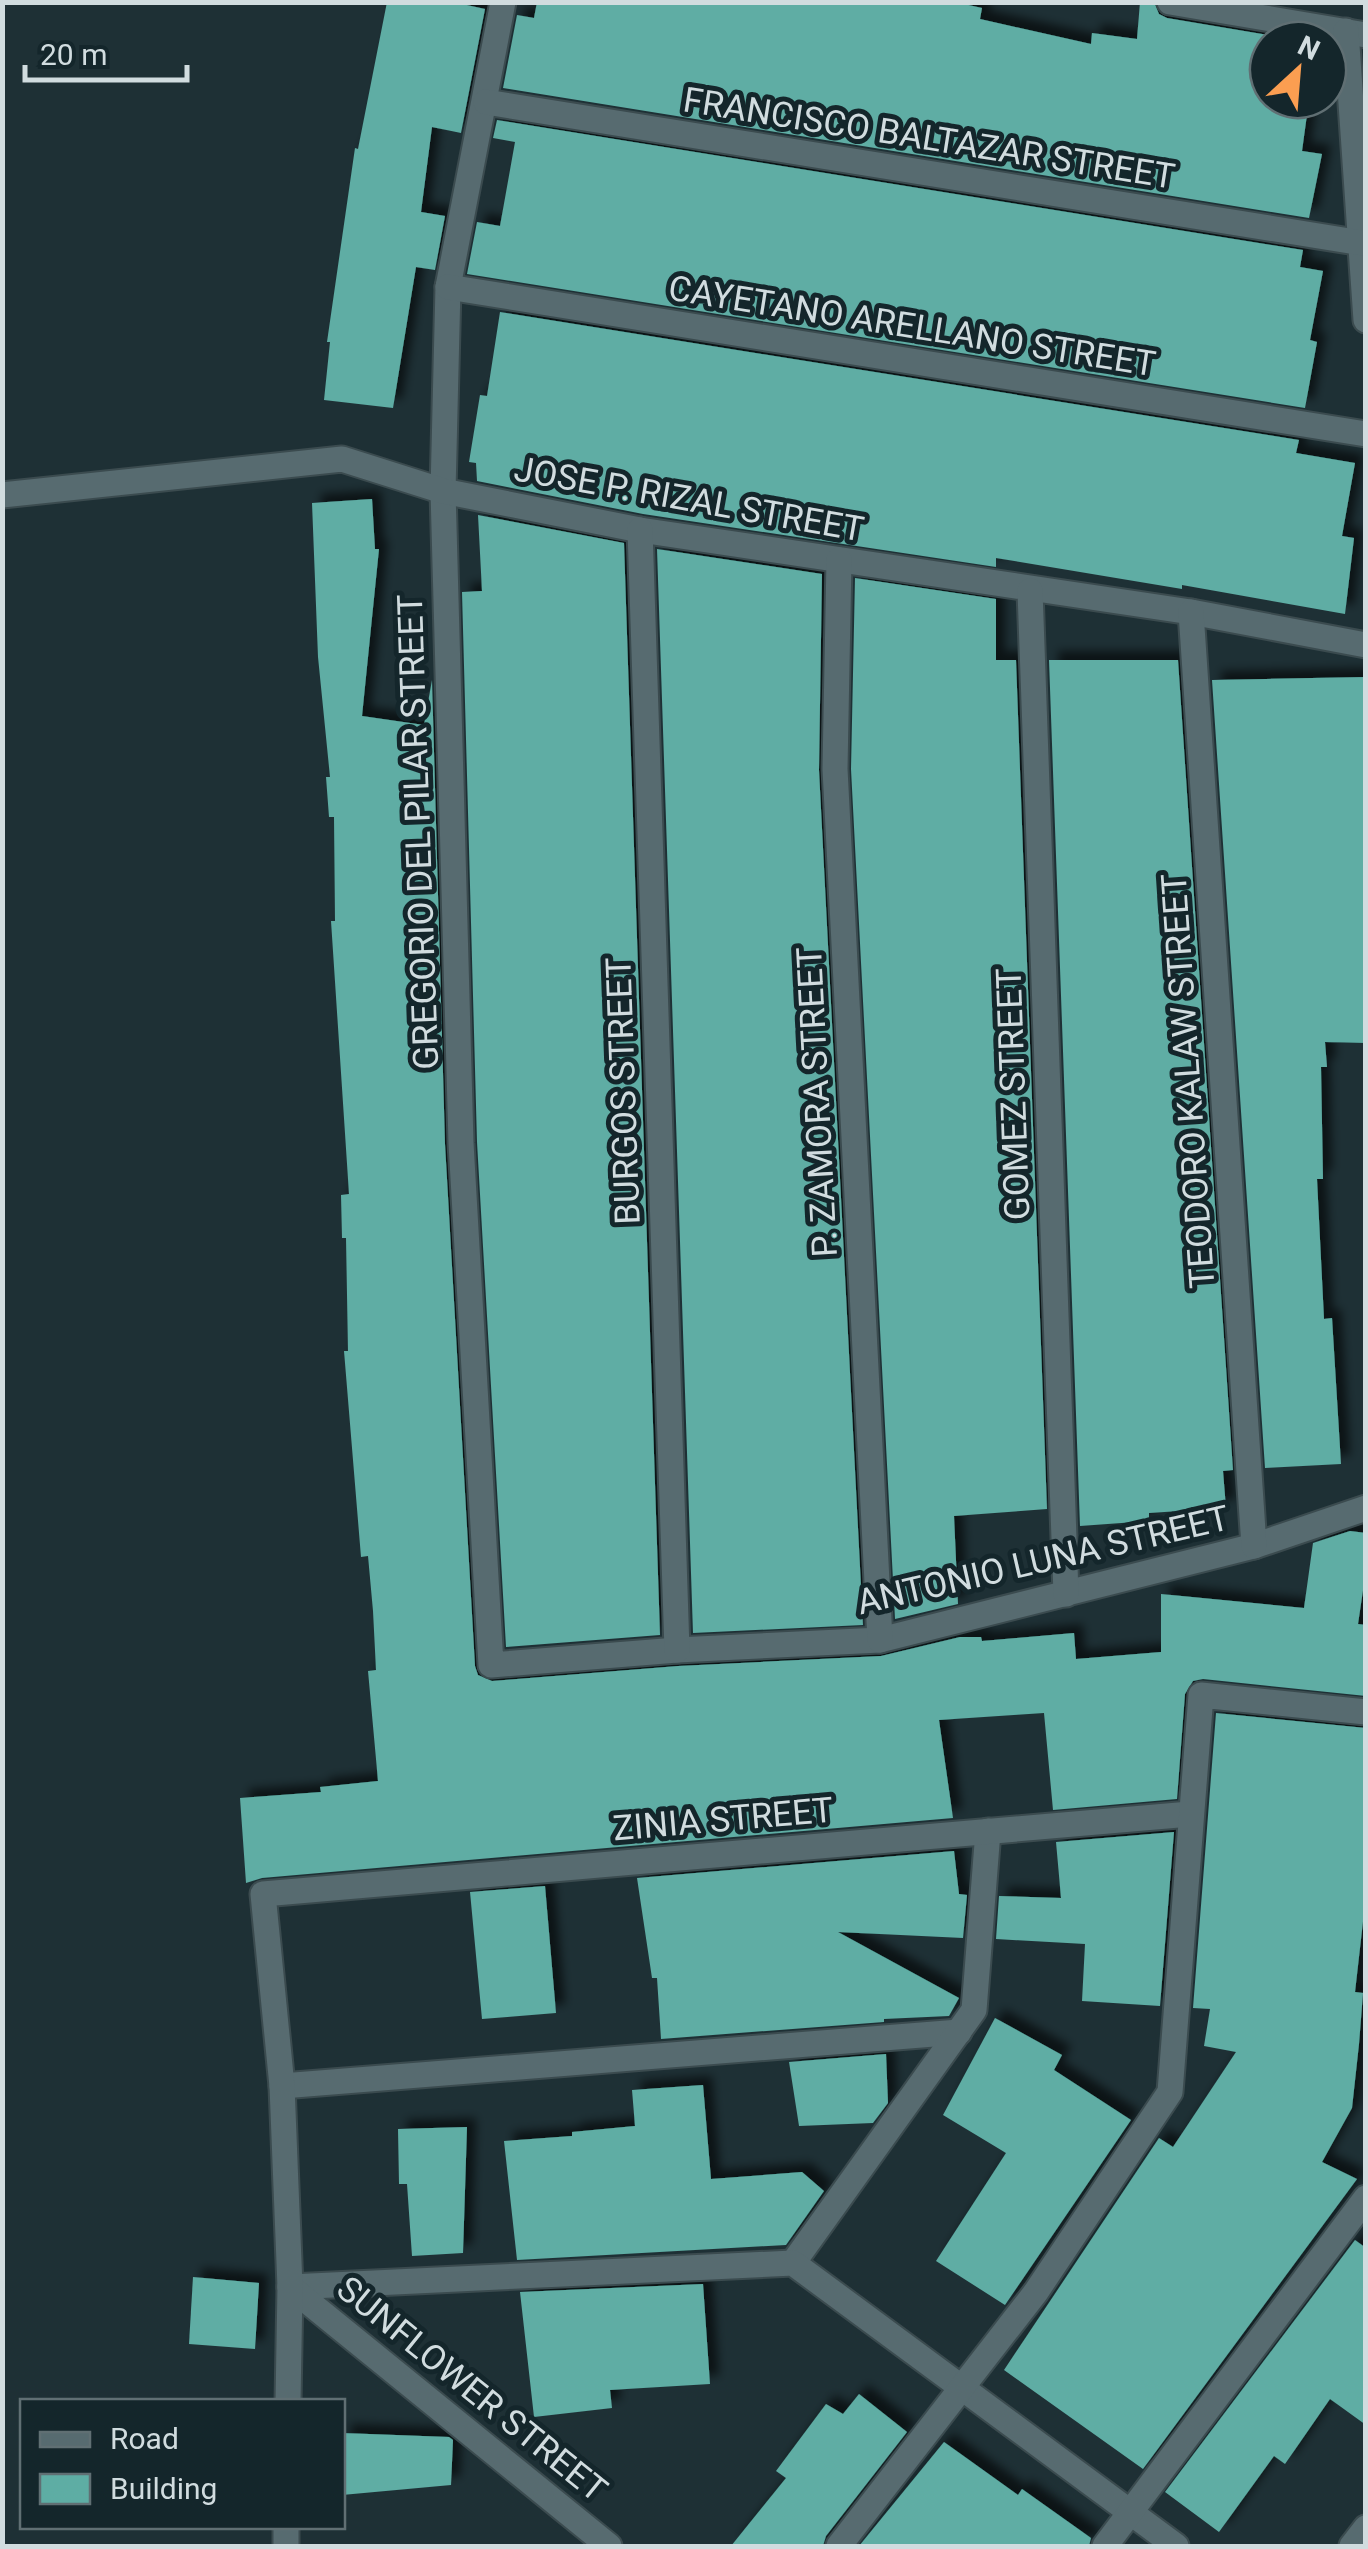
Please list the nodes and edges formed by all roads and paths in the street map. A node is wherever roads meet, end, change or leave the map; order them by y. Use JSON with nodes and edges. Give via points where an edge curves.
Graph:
{"nodes":[{"id":1,"x":503,"y":2,"type":"edge"},
{"id":2,"x":1170,"y":2,"type":"edge"},
{"id":3,"x":1356,"y":33,"type":"edge"},
{"id":4,"x":486,"y":102,"type":"junction"},
{"id":5,"x":1362,"y":243,"type":"junction"},
{"id":6,"x":448,"y":287,"type":"junction"},
{"id":7,"x":1366,"y":320,"type":"edge"},
{"id":8,"x":1366,"y":434,"type":"edge"},
{"id":9,"x":443,"y":491,"type":"junction"},
{"id":10,"x":2,"y":495,"type":"edge"},
{"id":11,"x":640,"y":530,"type":"junction"},
{"id":12,"x":839,"y":560,"type":"junction"},
{"id":13,"x":1030,"y":591,"type":"junction"},
{"id":14,"x":1191,"y":612,"type":"junction"},
{"id":15,"x":1366,"y":645,"type":"edge"},
{"id":16,"x":1366,"y":1508,"type":"edge"},
{"id":17,"x":1254,"y":1546,"type":"junction"},
{"id":18,"x":1066,"y":1594,"type":"junction"},
{"id":19,"x":880,"y":1640,"type":"junction"},
{"id":20,"x":677,"y":1650,"type":"junction"},
{"id":21,"x":491,"y":1665,"type":"joint"},
{"id":22,"x":1366,"y":1712,"type":"edge"},
{"id":23,"x":1190,"y":1814,"type":"junction"},
{"id":24,"x":988,"y":1831,"type":"junction"},
{"id":25,"x":959,"y":2032,"type":"junction"},
{"id":26,"x":282,"y":2086,"type":"junction"},
{"id":27,"x":1366,"y":2198,"type":"edge"},
{"id":28,"x":793,"y":2263,"type":"junction"},
{"id":29,"x":290,"y":2287,"type":"junction"},
{"id":30,"x":962,"y":2387,"type":"junction"},
{"id":31,"x":288,"y":2399,"type":"edge"},
{"id":32,"x":1131,"y":2512,"type":"junction"},
{"id":33,"x":1366,"y":2528,"type":"edge"},
{"id":34,"x":609,"y":2546,"type":"edge"},
{"id":35,"x":839,"y":2546,"type":"edge"},
{"id":36,"x":1105,"y":2546,"type":"edge"},
{"id":37,"x":1176,"y":2546,"type":"edge"},
{"id":38,"x":1352,"y":2546,"type":"edge"}],
"edges":[{"from":1,"to":4,"type":"street","name":"GREGORIO DEL PILAR STREET"},
{"from":2,"to":3,"type":"street"},
{"from":3,"to":5,"type":"street"},
{"from":4,"to":5,"type":"street","name":"FRANCISCO BALTAZAR STREET"},
{"from":4,"to":6,"type":"street","name":"GREGORIO DEL PILAR STREET"},
{"from":5,"to":7,"type":"street"},
{"from":6,"to":8,"type":"street","name":"CAYETANO ARELLANO STREET"},
{"from":6,"to":9,"type":"street","name":"GREGORIO DEL PILAR STREET"},
{"from":9,"to":10,"type":"street","name":"JOSE P. RIZAL STREET","via":[[342,459]]},
{"from":9,"to":11,"type":"street","name":"JOSE P. RIZAL STREET"},
{"from":9,"to":21,"type":"street","name":"GREGORIO DEL PILAR STREET","via":[[461,1143]]},
{"from":11,"to":12,"type":"street","name":"JOSE P. RIZAL STREET"},
{"from":11,"to":20,"type":"street","name":"BURGOS STREET"},
{"from":12,"to":13,"type":"street","name":"JOSE P. RIZAL STREET"},
{"from":12,"to":19,"type":"street","name":"P. ZAMORA STREET","via":[[835,769]]},
{"from":13,"to":14,"type":"street","name":"JOSE P. RIZAL STREET"},
{"from":13,"to":18,"type":"street","name":"GOMEZ STREET"},
{"from":14,"to":15,"type":"street","name":"JOSE P. RIZAL STREET"},
{"from":14,"to":17,"type":"street","name":"TEODORO KALAW STREET"},
{"from":16,"to":17,"type":"street","name":"ANTONIO LUNA STREET"},
{"from":17,"to":18,"type":"street","name":"ANTONIO LUNA STREET"},
{"from":18,"to":19,"type":"street","name":"ANTONIO LUNA STREET"},
{"from":19,"to":20,"type":"street","name":"ANTONIO LUNA STREET"},
{"from":20,"to":21,"type":"street","name":"ANTONIO LUNA STREET"},
{"from":22,"to":23,"type":"street","via":[[1202,1695]]},
{"from":23,"to":24,"type":"street","name":"ZINIA STREET"},
{"from":23,"to":30,"type":"street","via":[[1170,2092],[1036,2292]]},
{"from":24,"to":25,"type":"street","via":[[974,2010]]},
{"from":24,"to":26,"type":"street","name":"ZINIA STREET","via":[[262,1894]]},
{"from":25,"to":26,"type":"street"},
{"from":25,"to":28,"type":"street"},
{"from":26,"to":29,"type":"street"},
{"from":27,"to":32,"type":"street"},
{"from":28,"to":29,"type":"street"},
{"from":28,"to":30,"type":"street"},
{"from":29,"to":31,"type":"street"},
{"from":29,"to":34,"type":"street","name":"SUNFLOWER STREET"},
{"from":30,"to":32,"type":"street"},
{"from":30,"to":35,"type":"street"},
{"from":32,"to":36,"type":"street"},
{"from":32,"to":37,"type":"street"},
{"from":33,"to":38,"type":"street"}]}
